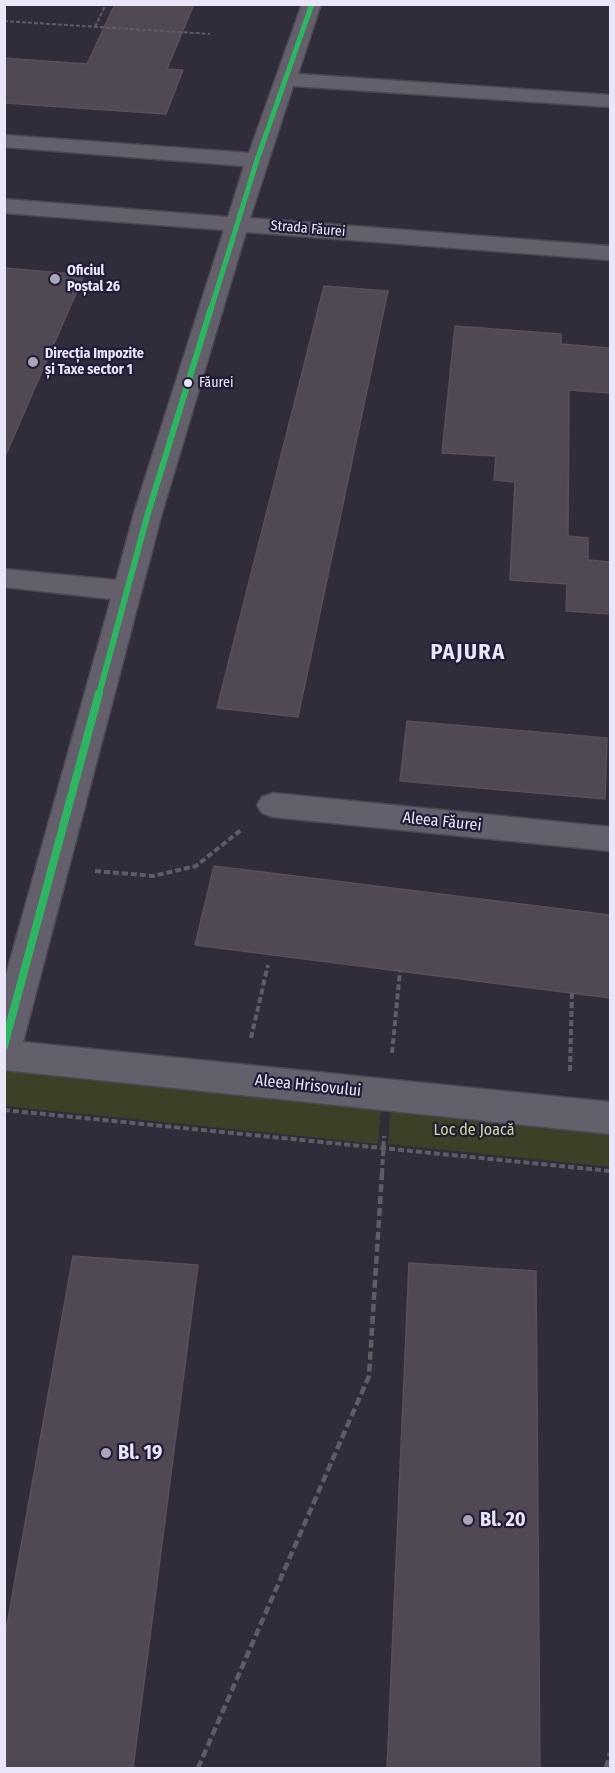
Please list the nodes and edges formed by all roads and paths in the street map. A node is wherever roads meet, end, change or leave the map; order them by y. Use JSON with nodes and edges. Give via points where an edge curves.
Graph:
{"nodes":[{"id":1,"x":106,"y":4,"type":"edge"},
{"id":2,"x":312,"y":4,"type":"edge"},
{"id":3,"x":4,"y":21,"type":"edge"},
{"id":4,"x":95,"y":27,"type":"junction"},
{"id":5,"x":210,"y":34,"type":"dead end"},
{"id":6,"x":285,"y":79,"type":"junction"},
{"id":7,"x":610,"y":101,"type":"edge"},
{"id":8,"x":4,"y":141,"type":"edge"},
{"id":9,"x":257,"y":160,"type":"junction"},
{"id":10,"x":4,"y":206,"type":"edge"},
{"id":11,"x":237,"y":224,"type":"junction"},
{"id":12,"x":610,"y":253,"type":"edge"},
{"id":13,"x":4,"y":578,"type":"edge"},
{"id":14,"x":126,"y":591,"type":"junction"},
{"id":15,"x":273,"y":805,"type":"joint"},
{"id":16,"x":610,"y":839,"type":"edge"},
{"id":17,"x":52,"y":867,"type":"junction"},
{"id":18,"x":268,"y":965,"type":"dead end"},
{"id":19,"x":400,"y":971,"type":"dead end"},
{"id":20,"x":572,"y":993,"type":"dead end"},
{"id":21,"x":4,"y":1048,"type":"edge"},
{"id":22,"x":4,"y":1055,"type":"edge"},
{"id":23,"x":242,"y":1080,"type":"junction"},
{"id":24,"x":388,"y":1094,"type":"junction"},
{"id":25,"x":4,"y":1110,"type":"edge"},
{"id":26,"x":568,"y":1113,"type":"junction"},
{"id":27,"x":610,"y":1118,"type":"edge"},
{"id":28,"x":383,"y":1148,"type":"junction"},
{"id":29,"x":610,"y":1171,"type":"edge"},
{"id":30,"x":610,"y":1753,"type":"edge"},
{"id":31,"x":198,"y":1768,"type":"edge"},
{"id":32,"x":606,"y":1768,"type":"edge"}],
"edges":[{"from":1,"to":4,"type":"path"},
{"from":2,"to":6,"type":"street"},
{"from":3,"to":4,"type":"path"},
{"from":4,"to":5,"type":"path"},
{"from":6,"to":7,"type":"street"},
{"from":6,"to":9,"type":"street"},
{"from":8,"to":9,"type":"street"},
{"from":9,"to":11,"type":"street"},
{"from":10,"to":11,"type":"street","name":"Strada Făurei"},
{"from":11,"to":12,"type":"street","name":"Strada Făurei"},
{"from":11,"to":14,"type":"street"},
{"from":13,"to":14,"type":"street"},
{"from":14,"to":17,"type":"street"},
{"from":15,"to":16,"type":"street","name":"Aleea Făurei"},
{"from":15,"to":17,"type":"path","via":[[196,866],[153,876]]},
{"from":17,"to":21,"type":"street"},
{"from":18,"to":23,"type":"path"},
{"from":19,"to":24,"type":"path"},
{"from":20,"to":26,"type":"path"},
{"from":22,"to":23,"type":"street","name":"Aleea Hrisovului"},
{"from":23,"to":24,"type":"street","name":"Aleea Hrisovului"},
{"from":24,"to":26,"type":"street","name":"Aleea Hrisovului"},
{"from":24,"to":28,"type":"path"},
{"from":25,"to":28,"type":"path"},
{"from":26,"to":27,"type":"street","name":"Aleea Hrisovului"},
{"from":28,"to":29,"type":"path"},
{"from":28,"to":31,"type":"path","via":[[369,1376]]},
{"from":30,"to":32,"type":"path"}]}
